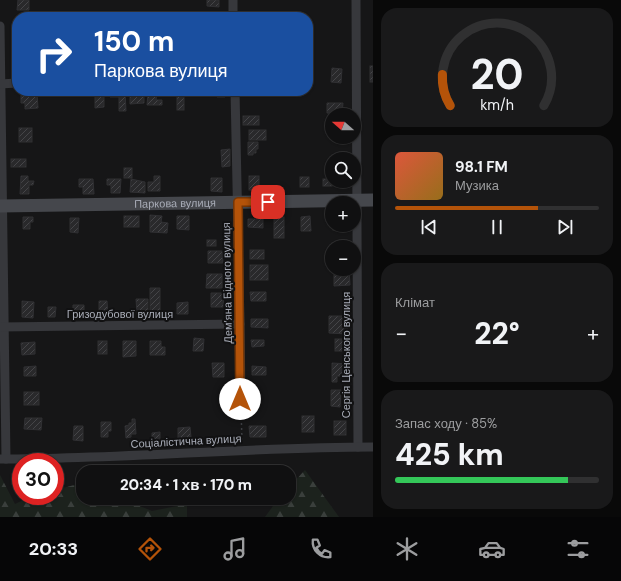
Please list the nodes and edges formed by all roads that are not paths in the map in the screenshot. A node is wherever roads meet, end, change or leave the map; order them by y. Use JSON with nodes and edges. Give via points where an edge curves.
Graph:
{"nodes":[{"id":1,"x":233,"y":0,"type":"edge"},
{"id":2,"x":356,"y":0,"type":"edge"},
{"id":3,"x":233,"y":12,"type":"edge"},
{"id":4,"x":0,"y":26,"type":"edge"},
{"id":5,"x":12,"y":83,"type":"edge"},
{"id":6,"x":0,"y":84,"type":"edge"},
{"id":7,"x":235,"y":96,"type":"edge"},
{"id":8,"x":358,"y":196,"type":"edge"},
{"id":9,"x":373,"y":200,"type":"edge"},
{"id":10,"x":325,"y":201,"type":"edge"},
{"id":11,"x":361,"y":201,"type":"edge"},
{"id":12,"x":238,"y":202,"type":"junction"},
{"id":13,"x":1,"y":206,"type":"edge"},
{"id":14,"x":358,"y":232,"type":"edge"},
{"id":15,"x":240,"y":324,"type":"junction"},
{"id":16,"x":2,"y":327,"type":"edge"},
{"id":17,"x":240,"y":399,"type":"road end"},
{"id":18,"x":358,"y":447,"type":"junction"},
{"id":19,"x":373,"y":447,"type":"edge"},
{"id":20,"x":3,"y":459,"type":"edge"}],
"edges":[{"from":1,"to":3,"type":"street"},
{"from":2,"to":8,"type":"street","name":"Сергія Ценського вулиця"},
{"from":4,"to":6,"type":"street"},
{"from":5,"to":6,"type":"street"},
{"from":6,"to":13,"type":"street"},
{"from":7,"to":12,"type":"street","name":"Дем’яна Бідного вулиця"},
{"from":9,"to":11,"type":"street","name":"Паркова вулиця"},
{"from":10,"to":12,"type":"street","name":"Паркова вулиця"},
{"from":12,"to":13,"type":"street","name":"Паркова вулиця"},
{"from":12,"to":15,"type":"street","name":"Дем’яна Бідного вулиця"},
{"from":13,"to":16,"type":"street"},
{"from":14,"to":18,"type":"street","name":"Сергія Ценського вулиця"},
{"from":15,"to":16,"type":"street","name":"Гризодубової вулиця"},
{"from":15,"to":17,"type":"street","name":"Дем’яна Бідного вулиця"},
{"from":16,"to":20,"type":"street"},
{"from":18,"to":19,"type":"street","name":"Соціалістична вулиця"},
{"from":18,"to":20,"type":"street","name":"Соціалістична вулиця"}]}
